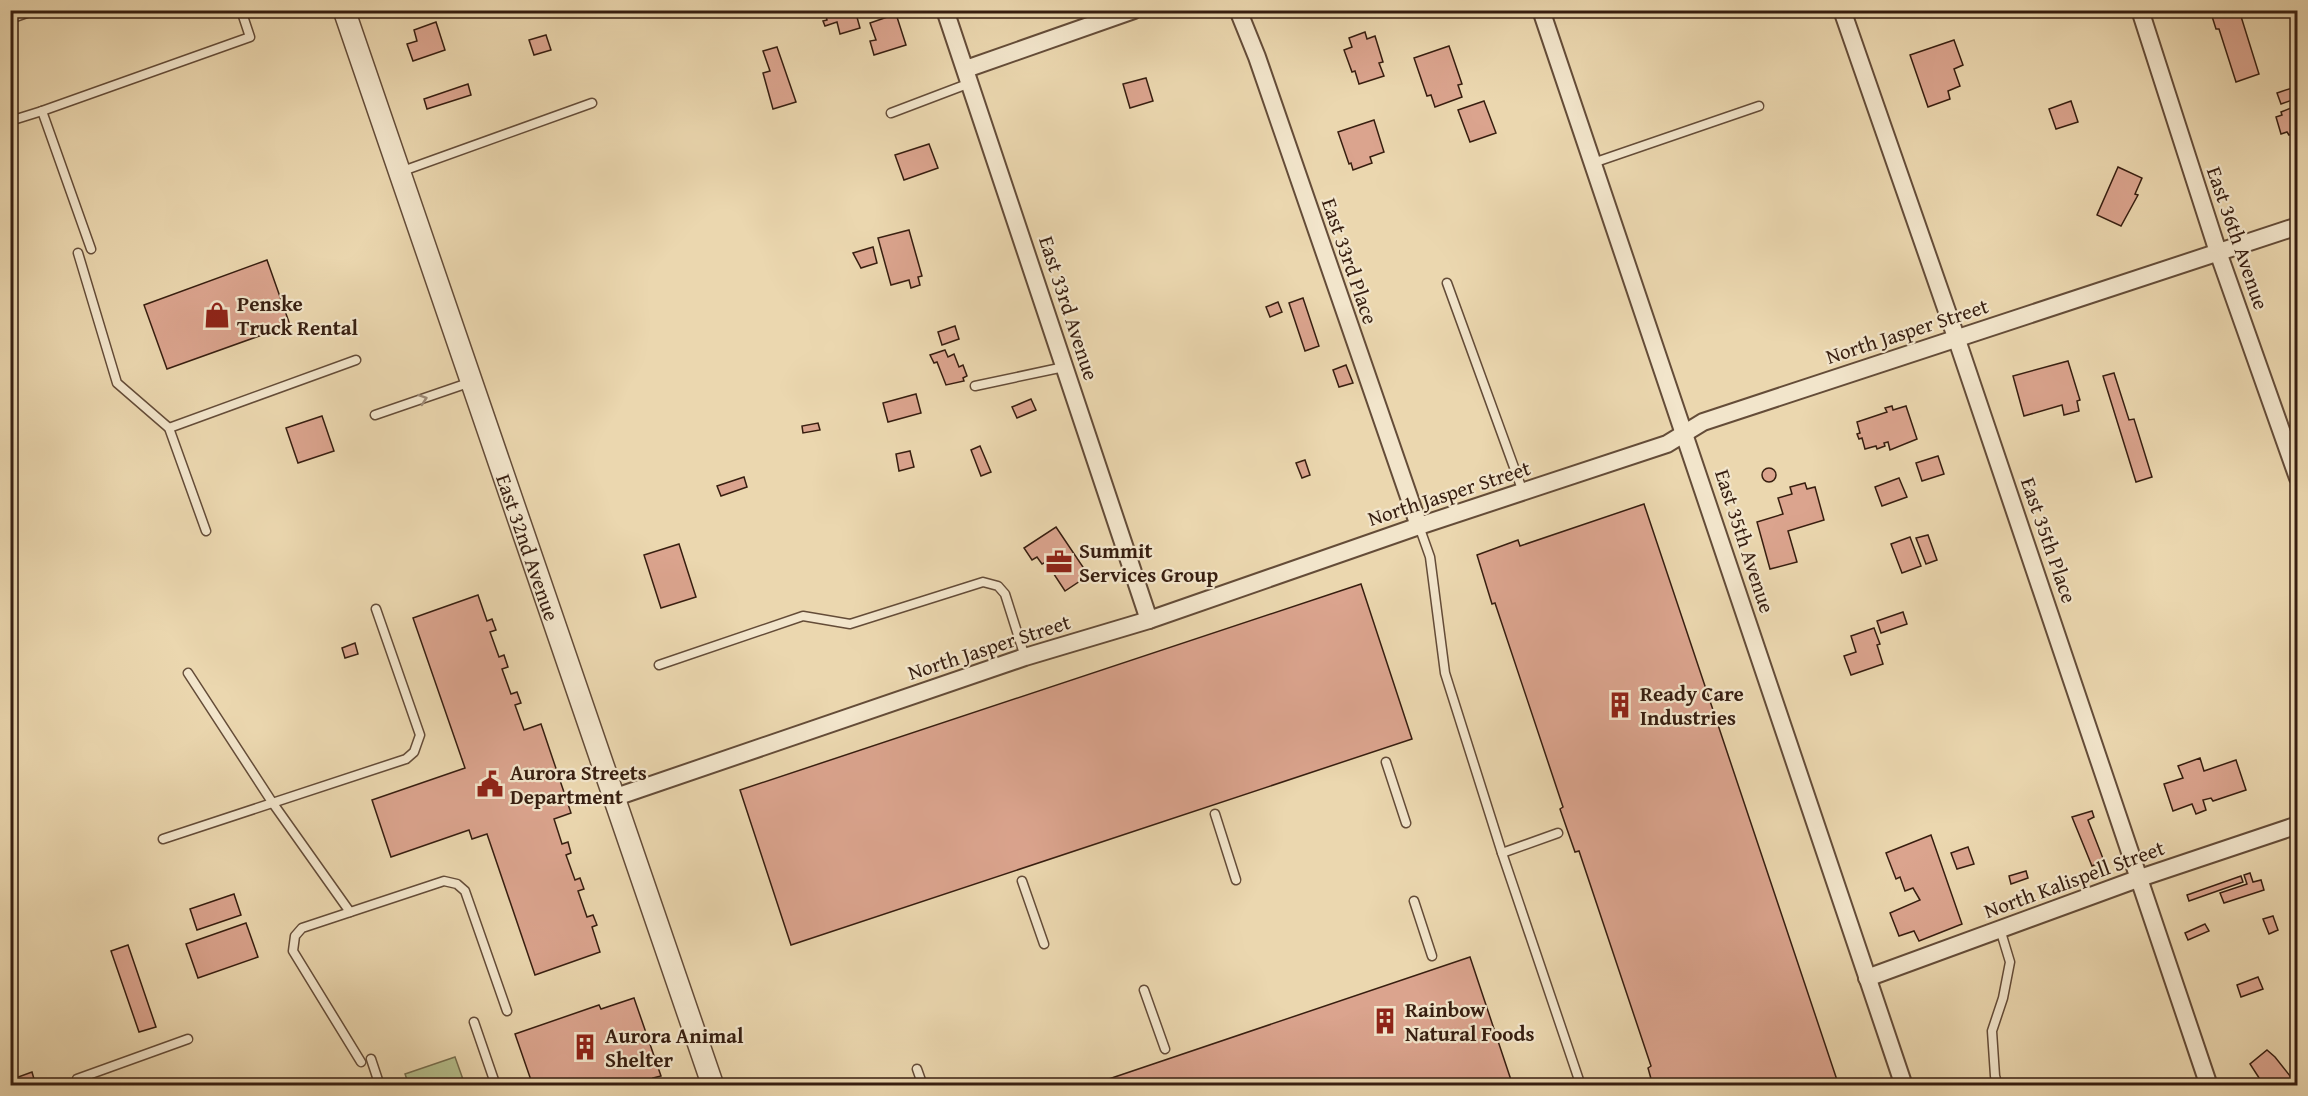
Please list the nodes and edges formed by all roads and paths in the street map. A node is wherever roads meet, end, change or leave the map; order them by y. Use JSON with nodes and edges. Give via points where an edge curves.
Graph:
{"nodes":[{"id":1,"x":35,"y":10,"type":"edge"},
{"id":2,"x":241,"y":10,"type":"edge"},
{"id":3,"x":344,"y":10,"type":"edge"},
{"id":4,"x":945,"y":10,"type":"edge"},
{"id":5,"x":1134,"y":10,"type":"edge"},
{"id":6,"x":1238,"y":10,"type":"edge"},
{"id":7,"x":1541,"y":10,"type":"edge"},
{"id":8,"x":1842,"y":10,"type":"edge"},
{"id":9,"x":2139,"y":10,"type":"edge"},
{"id":10,"x":10,"y":19,"type":"edge"},
{"id":11,"x":968,"y":76,"type":"junction"},
{"id":12,"x":592,"y":103,"type":"dead end"},
{"id":13,"x":1759,"y":106,"type":"dead end"},
{"id":14,"x":42,"y":111,"type":"junction"},
{"id":15,"x":891,"y":113,"type":"dead end"},
{"id":16,"x":10,"y":121,"type":"edge"},
{"id":17,"x":1593,"y":163,"type":"junction"},
{"id":18,"x":399,"y":172,"type":"junction"},
{"id":19,"x":2298,"y":226,"type":"edge"},
{"id":20,"x":91,"y":249,"type":"dead end"},
{"id":21,"x":2218,"y":252,"type":"junction"},
{"id":22,"x":78,"y":253,"type":"dead end"},
{"id":23,"x":1447,"y":284,"type":"dead end"},
{"id":24,"x":1956,"y":337,"type":"junction"},
{"id":25,"x":356,"y":360,"type":"dead end"},
{"id":26,"x":1064,"y":366,"type":"junction"},
{"id":27,"x":471,"y":382,"type":"junction"},
{"id":28,"x":975,"y":386,"type":"dead end"},
{"id":29,"x":375,"y":415,"type":"dead end"},
{"id":30,"x":169,"y":428,"type":"junction"},
{"id":31,"x":1685,"y":432,"type":"junction"},
{"id":32,"x":2298,"y":478,"type":"edge"},
{"id":33,"x":1523,"y":492,"type":"junction"},
{"id":34,"x":1419,"y":526,"type":"junction"},
{"id":35,"x":206,"y":531,"type":"dead end"},
{"id":36,"x":376,"y":609,"type":"dead end"},
{"id":37,"x":1149,"y":620,"type":"junction"},
{"id":38,"x":1025,"y":657,"type":"junction"},
{"id":39,"x":659,"y":665,"type":"dead end"},
{"id":40,"x":188,"y":673,"type":"dead end"},
{"id":41,"x":1386,"y":762,"type":"dead end"},
{"id":42,"x":613,"y":798,"type":"junction"},
{"id":43,"x":272,"y":802,"type":"junction"},
{"id":44,"x":1215,"y":814,"type":"dead end"},
{"id":45,"x":1406,"y":823,"type":"dead end"},
{"id":46,"x":2298,"y":825,"type":"edge"},
{"id":47,"x":1558,"y":833,"type":"dead end"},
{"id":48,"x":163,"y":839,"type":"dead end"},
{"id":49,"x":1502,"y":853,"type":"junction"},
{"id":50,"x":2140,"y":878,"type":"junction"},
{"id":51,"x":1236,"y":880,"type":"dead end"},
{"id":52,"x":1022,"y":881,"type":"dead end"},
{"id":53,"x":1414,"y":901,"type":"dead end"},
{"id":54,"x":351,"y":912,"type":"junction"},
{"id":55,"x":2000,"y":930,"type":"junction"},
{"id":56,"x":1044,"y":944,"type":"dead end"},
{"id":57,"x":1432,"y":956,"type":"dead end"},
{"id":58,"x":1867,"y":978,"type":"junction"},
{"id":59,"x":1144,"y":990,"type":"dead end"},
{"id":60,"x":507,"y":1011,"type":"dead end"},
{"id":61,"x":474,"y":1022,"type":"dead end"},
{"id":62,"x":188,"y":1039,"type":"dead end"},
{"id":63,"x":1165,"y":1049,"type":"dead end"},
{"id":64,"x":371,"y":1059,"type":"dead end"},
{"id":65,"x":361,"y":1062,"type":"dead end"},
{"id":66,"x":917,"y":1069,"type":"dead end"},
{"id":67,"x":77,"y":1079,"type":"dead end"},
{"id":68,"x":380,"y":1086,"type":"edge"},
{"id":69,"x":496,"y":1086,"type":"edge"},
{"id":70,"x":713,"y":1086,"type":"edge"},
{"id":71,"x":923,"y":1086,"type":"edge"},
{"id":72,"x":1581,"y":1086,"type":"edge"},
{"id":73,"x":1904,"y":1086,"type":"edge"},
{"id":74,"x":1998,"y":1086,"type":"edge"},
{"id":75,"x":2209,"y":1086,"type":"edge"}],
"edges":[{"from":1,"to":10,"type":"lane"},
{"from":2,"to":14,"type":"lane","via":[[250,37]]},
{"from":3,"to":18,"type":"street","name":"East 32nd Avenue"},
{"from":4,"to":11,"type":"street","name":"East 33rd Avenue"},
{"from":5,"to":11,"type":"street"},
{"from":6,"to":34,"type":"street","name":"East 33rd Place"},
{"from":7,"to":17,"type":"street","name":"East 35th Avenue"},
{"from":8,"to":24,"type":"street","name":"East 35th Place"},
{"from":9,"to":21,"type":"street","name":"East 36th Avenue"},
{"from":11,"to":15,"type":"lane"},
{"from":11,"to":26,"type":"street","name":"East 33rd Avenue"},
{"from":12,"to":18,"type":"lane"},
{"from":13,"to":17,"type":"lane"},
{"from":14,"to":16,"type":"lane"},
{"from":14,"to":20,"type":"lane"},
{"from":17,"to":31,"type":"street","name":"East 35th Avenue"},
{"from":18,"to":27,"type":"street","name":"East 32nd Avenue"},
{"from":19,"to":21,"type":"street","name":"North Jasper Street"},
{"from":21,"to":24,"type":"street","name":"North Jasper Street"},
{"from":21,"to":32,"type":"street","name":"East 36th Avenue"},
{"from":22,"to":30,"type":"lane","via":[[117,383]]},
{"from":23,"to":33,"type":"lane"},
{"from":24,"to":31,"type":"street","name":"North Jasper Street","via":[[1703,422]]},
{"from":24,"to":50,"type":"street","name":"East 35th Place"},
{"from":25,"to":30,"type":"lane"},
{"from":26,"to":28,"type":"lane"},
{"from":26,"to":37,"type":"street","name":"East 33rd Avenue"},
{"from":29,"to":27,"type":"lane","one_way":true},
{"from":27,"to":42,"type":"street","name":"East 32nd Avenue"},
{"from":30,"to":35,"type":"lane"},
{"from":31,"to":33,"type":"street","name":"North Jasper Street","via":[[1667,444]]},
{"from":31,"to":58,"type":"street","name":"East 35th Avenue"},
{"from":33,"to":34,"type":"street","name":"North Jasper Street"},
{"from":34,"to":37,"type":"street","name":"North Jasper Street"},
{"from":34,"to":49,"type":"lane","via":[[1430,557],[1445,673]]},
{"from":36,"to":43,"type":"lane","via":[[420,735],[414,752],[406,759]]},
{"from":37,"to":38,"type":"street","name":"North Jasper Street"},
{"from":38,"to":39,"type":"lane","via":[[1005,594],[998,586],[983,582],[850,624],[803,616]]},
{"from":38,"to":42,"type":"street","name":"North Jasper Street"},
{"from":40,"to":43,"type":"lane"},
{"from":41,"to":45,"type":"lane"},
{"from":42,"to":70,"type":"street","name":"East 32nd Avenue"},
{"from":43,"to":48,"type":"lane"},
{"from":43,"to":54,"type":"lane"},
{"from":44,"to":51,"type":"lane"},
{"from":46,"to":50,"type":"street","name":"North Kalispell Street"},
{"from":47,"to":49,"type":"lane"},
{"from":49,"to":72,"type":"lane"},
{"from":50,"to":55,"type":"street","name":"North Kalispell Street"},
{"from":50,"to":75,"type":"street","name":"East 35th Place"},
{"from":52,"to":56,"type":"lane"},
{"from":53,"to":57,"type":"lane"},
{"from":54,"to":60,"type":"lane","via":[[444,881],[457,884],[465,891]]},
{"from":54,"to":65,"type":"lane","via":[[302,928],[295,936],[293,951]]},
{"from":55,"to":58,"type":"street","name":"North Kalispell Street"},
{"from":55,"to":74,"type":"lane","via":[[2010,962],[1992,1031]]},
{"from":58,"to":73,"type":"street","name":"East 35th Avenue"},
{"from":59,"to":63,"type":"lane"},
{"from":61,"to":69,"type":"lane"},
{"from":62,"to":67,"type":"lane"},
{"from":64,"to":68,"type":"lane"},
{"from":66,"to":71,"type":"lane"}]}
